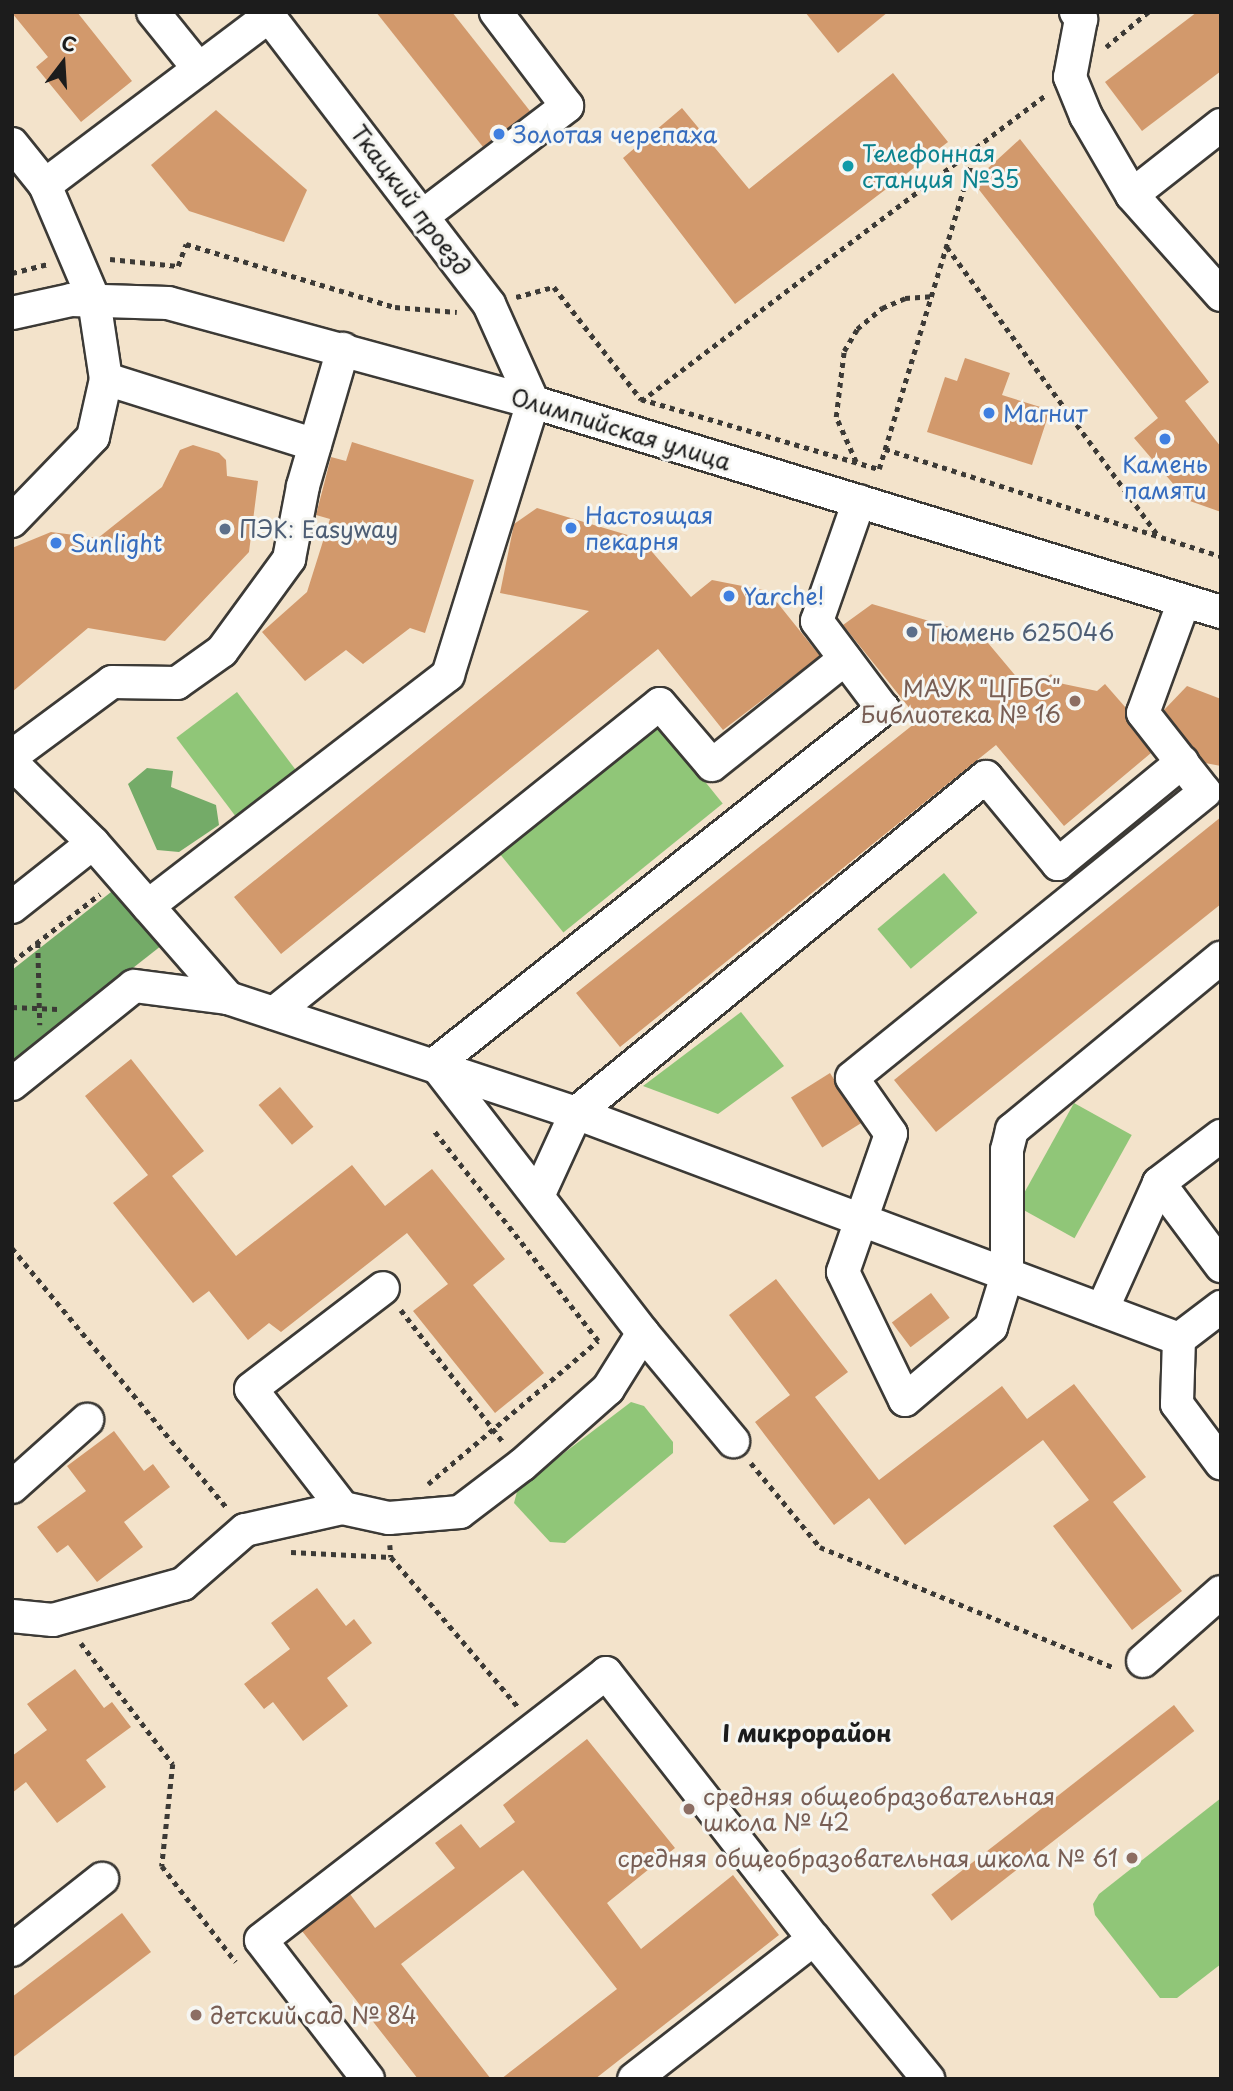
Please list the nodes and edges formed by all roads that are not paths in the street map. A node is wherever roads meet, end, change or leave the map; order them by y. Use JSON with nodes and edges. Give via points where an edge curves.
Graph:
{"nodes":[{"id":1,"x":153,"y":12,"type":"edge"},
{"id":2,"x":496,"y":12,"type":"edge"},
{"id":3,"x":1076,"y":12,"type":"edge"},
{"id":4,"x":268,"y":14,"type":"edge"},
{"id":5,"x":198,"y":69,"type":"junction"},
{"id":6,"x":1221,"y":125,"type":"edge"},
{"id":7,"x":12,"y":144,"type":"edge"},
{"id":8,"x":45,"y":185,"type":"junction"},
{"id":9,"x":1132,"y":195,"type":"junction"},
{"id":10,"x":424,"y":215,"type":"junction"},
{"id":11,"x":1221,"y":295,"type":"edge"},
{"id":12,"x":94,"y":300,"type":"junction"},
{"id":13,"x":12,"y":313,"type":"edge"},
{"id":14,"x":343,"y":349,"type":"junction"},
{"id":15,"x":106,"y":379,"type":"junction"},
{"id":16,"x":533,"y":402,"type":"junction"},
{"id":17,"x":315,"y":445,"type":"junction"},
{"id":18,"x":859,"y":501,"type":"junction"},
{"id":19,"x":12,"y":521,"type":"edge"},
{"id":20,"x":1210,"y":602,"type":"edge"},
{"id":21,"x":845,"y":659,"type":"junction"},
{"id":22,"x":12,"y":756,"type":"edge"},
{"id":23,"x":1182,"y":762,"type":"junction"},
{"id":24,"x":12,"y":763,"type":"edge"},
{"id":25,"x":93,"y":843,"type":"junction"},
{"id":26,"x":12,"y":906,"type":"edge"},
{"id":27,"x":148,"y":906,"type":"junction"},
{"id":28,"x":1221,"y":958,"type":"edge"},
{"id":29,"x":228,"y":999,"type":"junction"},
{"id":30,"x":274,"y":1013,"type":"junction"},
{"id":31,"x":435,"y":1064,"type":"junction"},
{"id":32,"x":12,"y":1084,"type":"edge"},
{"id":33,"x":576,"y":1113,"type":"junction"},
{"id":34,"x":1221,"y":1136,"type":"edge"},
{"id":35,"x":1159,"y":1183,"type":"junction"},
{"id":36,"x":537,"y":1196,"type":"junction"},
{"id":37,"x":860,"y":1219,"type":"junction"},
{"id":38,"x":1221,"y":1266,"type":"edge"},
{"id":39,"x":1007,"y":1275,"type":"junction"},
{"id":40,"x":383,"y":1288,"type":"road end"},
{"id":41,"x":1221,"y":1307,"type":"edge"},
{"id":42,"x":1102,"y":1310,"type":"junction"},
{"id":43,"x":643,"y":1333,"type":"junction"},
{"id":44,"x":1179,"y":1339,"type":"junction"},
{"id":45,"x":87,"y":1420,"type":"dead end"},
{"id":46,"x":733,"y":1441,"type":"road end"},
{"id":47,"x":1221,"y":1463,"type":"edge"},
{"id":48,"x":12,"y":1486,"type":"edge"},
{"id":49,"x":342,"y":1508,"type":"junction"},
{"id":50,"x":1221,"y":1592,"type":"edge"},
{"id":51,"x":12,"y":1616,"type":"edge"},
{"id":52,"x":1143,"y":1661,"type":"road end"},
{"id":53,"x":102,"y":1879,"type":"dead end"},
{"id":54,"x":814,"y":1939,"type":"junction"},
{"id":55,"x":12,"y":1950,"type":"edge"},
{"id":56,"x":369,"y":2079,"type":"edge"},
{"id":57,"x":634,"y":2079,"type":"edge"},
{"id":58,"x":929,"y":2079,"type":"edge"}],
"edges":[{"from":1,"to":5,"type":"street"},
{"from":2,"to":10,"type":"street","via":[[567,106]]},
{"from":3,"to":9,"type":"street","via":[[1081,19],[1070,77],[1086,116]]},
{"from":4,"to":5,"type":"street"},
{"from":4,"to":10,"type":"street","name":"Ткацкий проезд"},
{"from":5,"to":8,"type":"street"},
{"from":6,"to":9,"type":"street"},
{"from":7,"to":8,"type":"street"},
{"from":8,"to":12,"type":"street"},
{"from":9,"to":11,"type":"street"},
{"from":10,"to":16,"type":"street","name":"Ткацкий проезд","via":[[489,304]]},
{"from":12,"to":13,"type":"street","name":"Олимпийская улица","via":[[71,300]]},
{"from":12,"to":14,"type":"street","name":"Олимпийская улица","via":[[168,303]]},
{"from":12,"to":15,"type":"street"},
{"from":14,"to":16,"type":"street","name":"Олимпийская улица"},
{"from":14,"to":17,"type":"street"},
{"from":15,"to":17,"type":"street"},
{"from":15,"to":19,"type":"street","via":[[93,437]]},
{"from":16,"to":18,"type":"street","name":"Олимпийская улица"},
{"from":16,"to":27,"type":"street","via":[[448,675]]},
{"from":17,"to":22,"type":"street","via":[[289,559],[222,651],[177,683],[112,682]]},
{"from":18,"to":20,"type":"street","name":"Олимпийская улица"},
{"from":18,"to":21,"type":"street","via":[[817,621]]},
{"from":20,"to":23,"type":"street","via":[[1143,713]]},
{"from":21,"to":30,"type":"street","via":[[712,765],[660,704]]},
{"from":21,"to":31,"type":"street","via":[[883,709]]},
{"from":23,"to":33,"type":"street","via":[[1058,864],[986,777]]},
{"from":23,"to":37,"type":"street","via":[[1205,792],[852,1078],[891,1134]]},
{"from":24,"to":25,"type":"street"},
{"from":25,"to":26,"type":"street"},
{"from":25,"to":27,"type":"street"},
{"from":27,"to":29,"type":"street"},
{"from":28,"to":39,"type":"street","via":[[1012,1130],[1007,1150]]},
{"from":29,"to":30,"type":"street"},
{"from":29,"to":32,"type":"street","via":[[134,986]]},
{"from":30,"to":31,"type":"street"},
{"from":31,"to":33,"type":"street"},
{"from":31,"to":36,"type":"street"},
{"from":33,"to":36,"type":"street"},
{"from":33,"to":37,"type":"street"},
{"from":34,"to":35,"type":"street"},
{"from":35,"to":38,"type":"street"},
{"from":35,"to":42,"type":"street"},
{"from":36,"to":43,"type":"street"},
{"from":37,"to":39,"type":"street"},
{"from":37,"to":39,"type":"street","via":[[843,1272],[905,1400],[991,1327]]},
{"from":39,"to":42,"type":"street"},
{"from":40,"to":49,"type":"street","via":[[251,1389]]},
{"from":41,"to":44,"type":"street"},
{"from":42,"to":44,"type":"street"},
{"from":43,"to":46,"type":"street"},
{"from":43,"to":49,"type":"street","via":[[607,1389],[522,1465],[460,1512],[389,1518]]},
{"from":44,"to":47,"type":"street","via":[[1177,1404]]},
{"from":45,"to":48,"type":"street"},
{"from":49,"to":51,"type":"street","via":[[245,1530],[183,1584],[53,1620]]},
{"from":50,"to":52,"type":"street"},
{"from":53,"to":55,"type":"street"},
{"from":54,"to":56,"type":"street","via":[[606,1672],[261,1940]]},
{"from":54,"to":57,"type":"street"},
{"from":54,"to":58,"type":"street"}]}
